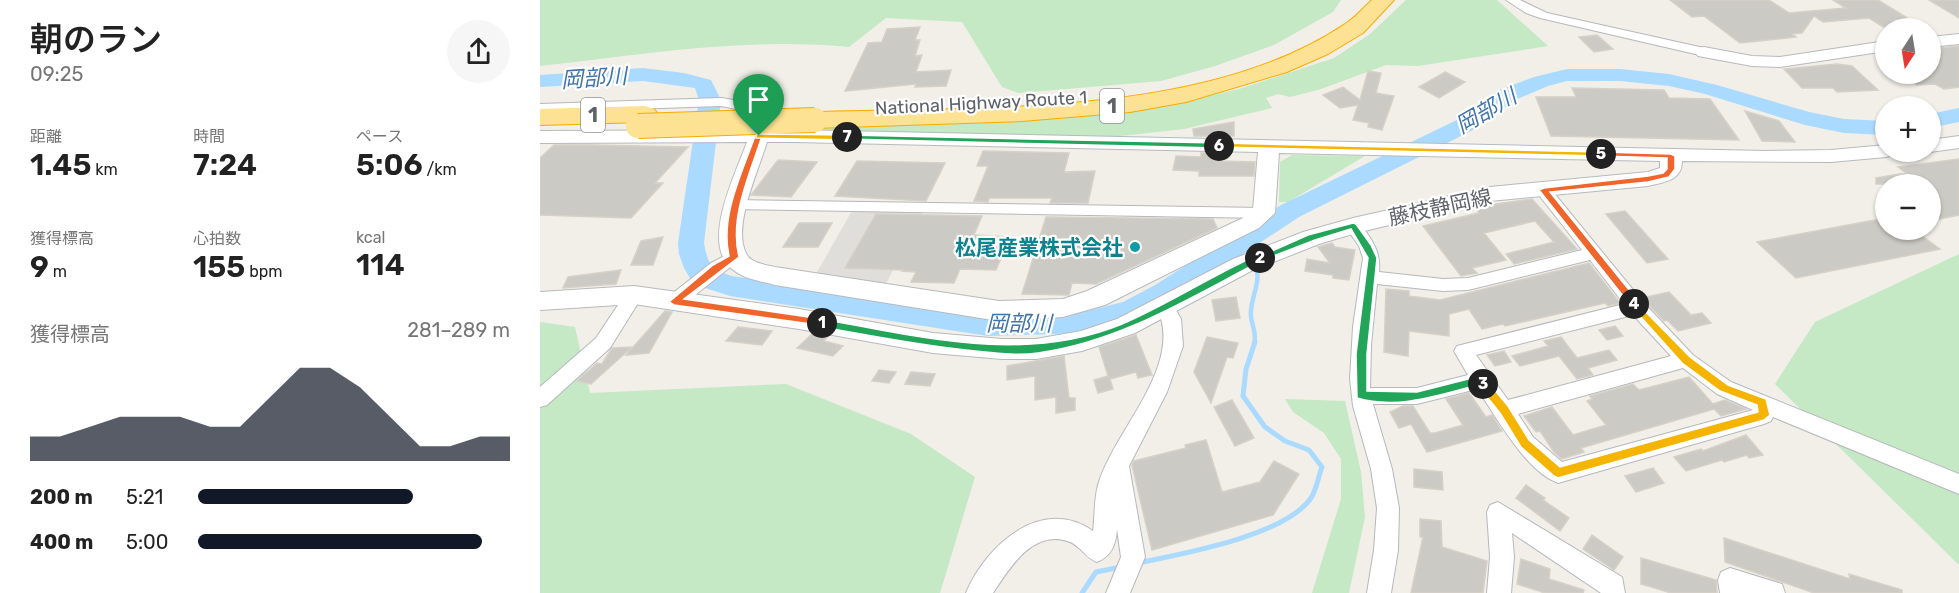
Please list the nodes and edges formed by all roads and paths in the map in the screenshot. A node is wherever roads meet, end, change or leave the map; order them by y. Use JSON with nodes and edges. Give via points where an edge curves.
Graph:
{"nodes":[{"id":1,"x":1365,"y":0,"type":"edge"},
{"id":2,"x":1384,"y":0,"type":"edge"},
{"id":3,"x":1512,"y":0,"type":"edge"},
{"id":4,"x":1959,"y":39,"type":"edge"},
{"id":5,"x":1941,"y":41,"type":"edge"},
{"id":6,"x":1875,"y":48,"type":"edge"},
{"id":7,"x":1704,"y":52,"type":"joint"},
{"id":8,"x":540,"y":108,"type":"edge"},
{"id":9,"x":644,"y":115,"type":"junction"},
{"id":10,"x":817,"y":115,"type":"junction"},
{"id":11,"x":540,"y":117,"type":"edge"},
{"id":12,"x":540,"y":129,"type":"edge"},
{"id":13,"x":759,"y":136,"type":"junction"},
{"id":14,"x":540,"y":137,"type":"edge"},
{"id":15,"x":1959,"y":142,"type":"edge"},
{"id":16,"x":1941,"y":144,"type":"edge"},
{"id":17,"x":1269,"y":147,"type":"junction"},
{"id":18,"x":1875,"y":152,"type":"edge"},
{"id":19,"x":1671,"y":156,"type":"junction"},
{"id":20,"x":1544,"y":190,"type":"junction"},
{"id":21,"x":735,"y":204,"type":"junction"},
{"id":22,"x":1264,"y":213,"type":"junction"},
{"id":23,"x":1353,"y":226,"type":"junction"},
{"id":24,"x":1593,"y":253,"type":"junction"},
{"id":25,"x":725,"y":262,"type":"junction"},
{"id":26,"x":1370,"y":277,"type":"junction"},
{"id":27,"x":634,"y":295,"type":"junction"},
{"id":28,"x":681,"y":296,"type":"junction"},
{"id":29,"x":540,"y":301,"type":"edge"},
{"id":30,"x":1165,"y":306,"type":"junction"},
{"id":31,"x":1637,"y":307,"type":"junction"},
{"id":32,"x":1686,"y":360,"type":"junction"},
{"id":33,"x":1480,"y":380,"type":"junction"},
{"id":34,"x":1361,"y":395,"type":"junction"},
{"id":35,"x":540,"y":399,"type":"edge"},
{"id":36,"x":1762,"y":403,"type":"junction"},
{"id":37,"x":1504,"y":410,"type":"junction"},
{"id":38,"x":1118,"y":466,"type":"junction"},
{"id":39,"x":1959,"y":484,"type":"edge"},
{"id":40,"x":978,"y":593,"type":"edge"},
{"id":41,"x":1119,"y":593,"type":"edge"},
{"id":42,"x":1379,"y":593,"type":"edge"},
{"id":43,"x":1499,"y":593,"type":"edge"},
{"id":44,"x":1613,"y":593,"type":"edge"},
{"id":45,"x":1732,"y":593,"type":"edge"},
{"id":46,"x":1773,"y":593,"type":"edge"}],
"edges":[{"from":1,"to":10,"type":"highway","name":"National Highway Route 1","number":"1","via":[[1338,22],[1279,53],[1187,83],[1036,103]]},
{"from":2,"to":10,"type":"highway","name":"National Highway Route 1","number":"1","via":[[1355,28],[1320,49],[1279,67],[1186,95],[1022,113]]},
{"from":3,"to":7,"type":"street","via":[[1544,16]]},
{"from":4,"to":5,"type":"street"},
{"from":6,"to":7,"type":"street","via":[[1780,62]]},
{"from":8,"to":9,"type":"street"},
{"from":9,"to":10,"type":"highway","name":"National Highway Route 1","number":"1","bridge":true},
{"from":9,"to":11,"type":"highway","name":"National Highway Route 1","number":"1"},
{"from":9,"to":12,"type":"highway","name":"National Highway Route 1","number":"1"},
{"from":9,"to":13,"type":"street","via":[[735,103],[750,109],[759,124]]},
{"from":13,"to":14,"type":"street"},
{"from":13,"to":17,"type":"street"},
{"from":13,"to":21,"type":"street"},
{"from":15,"to":16,"type":"street"},
{"from":17,"to":19,"type":"street"},
{"from":17,"to":22,"type":"street"},
{"from":18,"to":19,"type":"street","via":[[1798,157]]},
{"from":19,"to":20,"type":"street","name":"藤枝静岡線","via":[[1671,169],[1666,175]]},
{"from":20,"to":23,"type":"street","name":"藤枝静岡線","via":[[1490,194]]},
{"from":20,"to":24,"type":"street"},
{"from":21,"to":22,"type":"street"},
{"from":21,"to":25,"type":"street"},
{"from":22,"to":25,"type":"street","via":[[1240,229],[1096,298],[1062,308],[999,310],[775,276]]},
{"from":23,"to":26,"type":"street","via":[[1372,258]]},
{"from":23,"to":30,"type":"street","name":"藤枝静岡線","via":[[1242,265]]},
{"from":24,"to":26,"type":"street","via":[[1468,284]]},
{"from":24,"to":31,"type":"street"},
{"from":25,"to":28,"type":"street"},
{"from":26,"to":34,"type":"street","via":[[1361,354]]},
{"from":27,"to":28,"type":"street","name":"藤枝静岡線"},
{"from":27,"to":29,"type":"street","name":"藤枝静岡線"},
{"from":27,"to":35,"type":"street","via":[[603,343]]},
{"from":28,"to":30,"type":"street","name":"藤枝静岡線","via":[[933,343],[1002,349],[1036,349],[1082,341],[1126,326]]},
{"from":30,"to":38,"type":"street","via":[[1172,319],[1173,346],[1157,392]]},
{"from":31,"to":32,"type":"street"},
{"from":31,"to":33,"type":"street","via":[[1464,351]]},
{"from":32,"to":36,"type":"street","via":[[1724,388]]},
{"from":32,"to":37,"type":"street"},
{"from":33,"to":34,"type":"street","via":[[1417,396]]},
{"from":33,"to":37,"type":"street"},
{"from":34,"to":42,"type":"street","via":[[1388,499],[1390,525]]},
{"from":36,"to":37,"type":"street","via":[[1764,415],[1558,473],[1525,443]]},
{"from":36,"to":39,"type":"street"},
{"from":38,"to":40,"type":"street","via":[[1109,485],[1104,541],[1097,551],[1087,537],[1071,529],[1054,528],[1031,535],[1012,548]]},
{"from":38,"to":41,"type":"street","via":[[1133,557]]},
{"from":43,"to":44,"type":"street","via":[[1502,557],[1498,512],[1613,585]]},
{"from":45,"to":46,"type":"street","via":[[1731,580]]}]}
